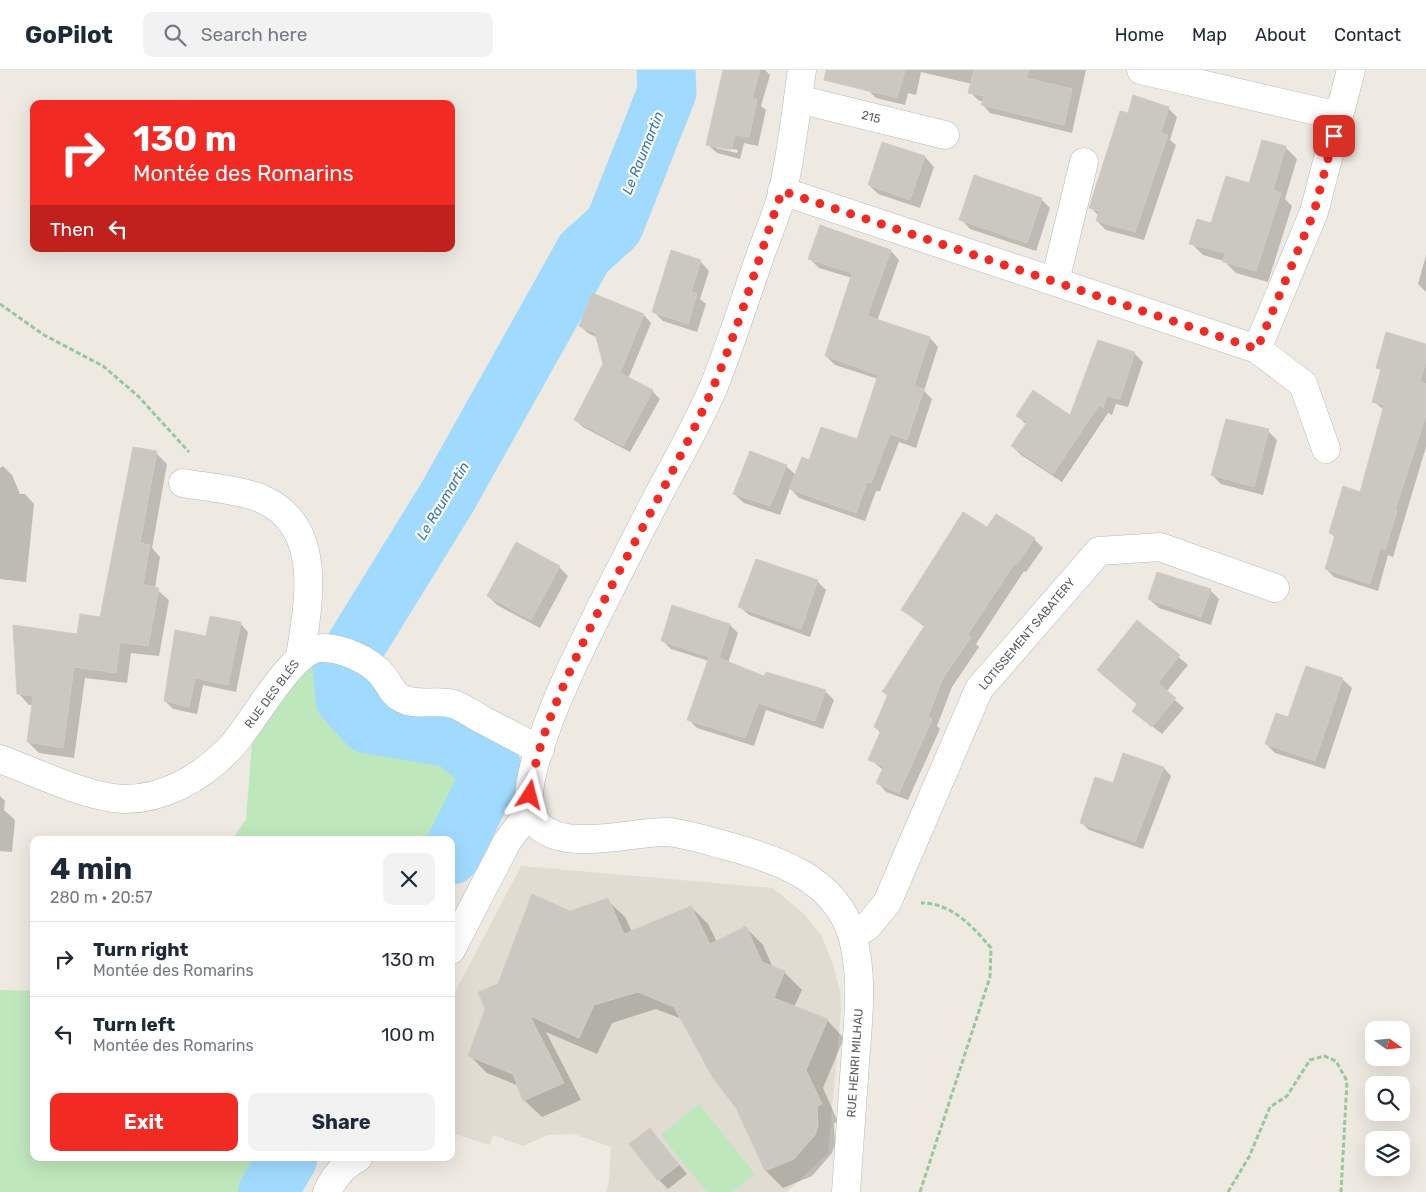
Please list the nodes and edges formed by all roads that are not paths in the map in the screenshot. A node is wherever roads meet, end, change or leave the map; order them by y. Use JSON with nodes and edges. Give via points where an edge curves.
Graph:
{"nodes":[{"id":1,"x":802,"y":70,"type":"edge"},
{"id":2,"x":1141,"y":70,"type":"edge"},
{"id":3,"x":1351,"y":70,"type":"edge"},
{"id":4,"x":798,"y":98,"type":"junction"},
{"id":5,"x":1338,"y":116,"type":"junction"},
{"id":6,"x":945,"y":135,"type":"dead end"},
{"id":7,"x":1084,"y":162,"type":"dead end"},
{"id":8,"x":782,"y":191,"type":"junction"},
{"id":9,"x":1055,"y":281,"type":"junction"},
{"id":10,"x":1257,"y":349,"type":"junction"},
{"id":11,"x":1326,"y":449,"type":"dead end"},
{"id":12,"x":183,"y":483,"type":"dead end"},
{"id":13,"x":1275,"y":588,"type":"dead end"},
{"id":14,"x":300,"y":656,"type":"junction"},
{"id":15,"x":540,"y":750,"type":"junction"},
{"id":16,"x":0,"y":759,"type":"edge"},
{"id":17,"x":530,"y":810,"type":"junction"},
{"id":18,"x":852,"y":935,"type":"junction"},
{"id":19,"x":455,"y":942,"type":"edge"},
{"id":20,"x":351,"y":1161,"type":"edge"},
{"id":21,"x":327,"y":1192,"type":"edge"},
{"id":22,"x":846,"y":1192,"type":"edge"}],
"edges":[{"from":1,"to":4,"type":"street"},
{"from":2,"to":5,"type":"street"},
{"from":3,"to":5,"type":"street"},
{"from":4,"to":6,"type":"street","name":"215"},
{"from":4,"to":8,"type":"street"},
{"from":5,"to":10,"type":"street","via":[[1314,212]]},
{"from":7,"to":9,"type":"street"},
{"from":8,"to":9,"type":"street"},
{"from":8,"to":15,"type":"street","via":[[714,385],[595,617]]},
{"from":9,"to":10,"type":"street"},
{"from":10,"to":11,"type":"street","via":[[1303,384]]},
{"from":12,"to":14,"type":"street","via":[[260,498],[290,518],[302,535],[309,596]]},
{"from":13,"to":18,"type":"street","name":"LOTISSEMENT SABATERY","via":[[1160,547],[1099,550],[979,689],[886,903],[866,927]]},
{"from":14,"to":15,"type":"street","name":"RUE DES BLÉS","via":[[315,648],[330,648],[362,660],[380,673],[400,698],[417,703],[456,705]]},
{"from":14,"to":16,"type":"street","name":"RUE DES BLÉS","via":[[230,749],[187,781],[163,794],[121,799],[99,796]]},
{"from":15,"to":17,"type":"street","via":[[533,772]]},
{"from":17,"to":18,"type":"street","name":"RUE HENRI MILHAU","via":[[545,830],[570,839],[671,832],[746,850],[789,866],[826,890],[838,904]]},
{"from":17,"to":19,"type":"street","via":[[507,842]]},
{"from":18,"to":22,"type":"street","name":"RUE HENRI MILHAU","via":[[859,1008]]},
{"from":20,"to":21,"type":"street","via":[[334,1177]]}]}
